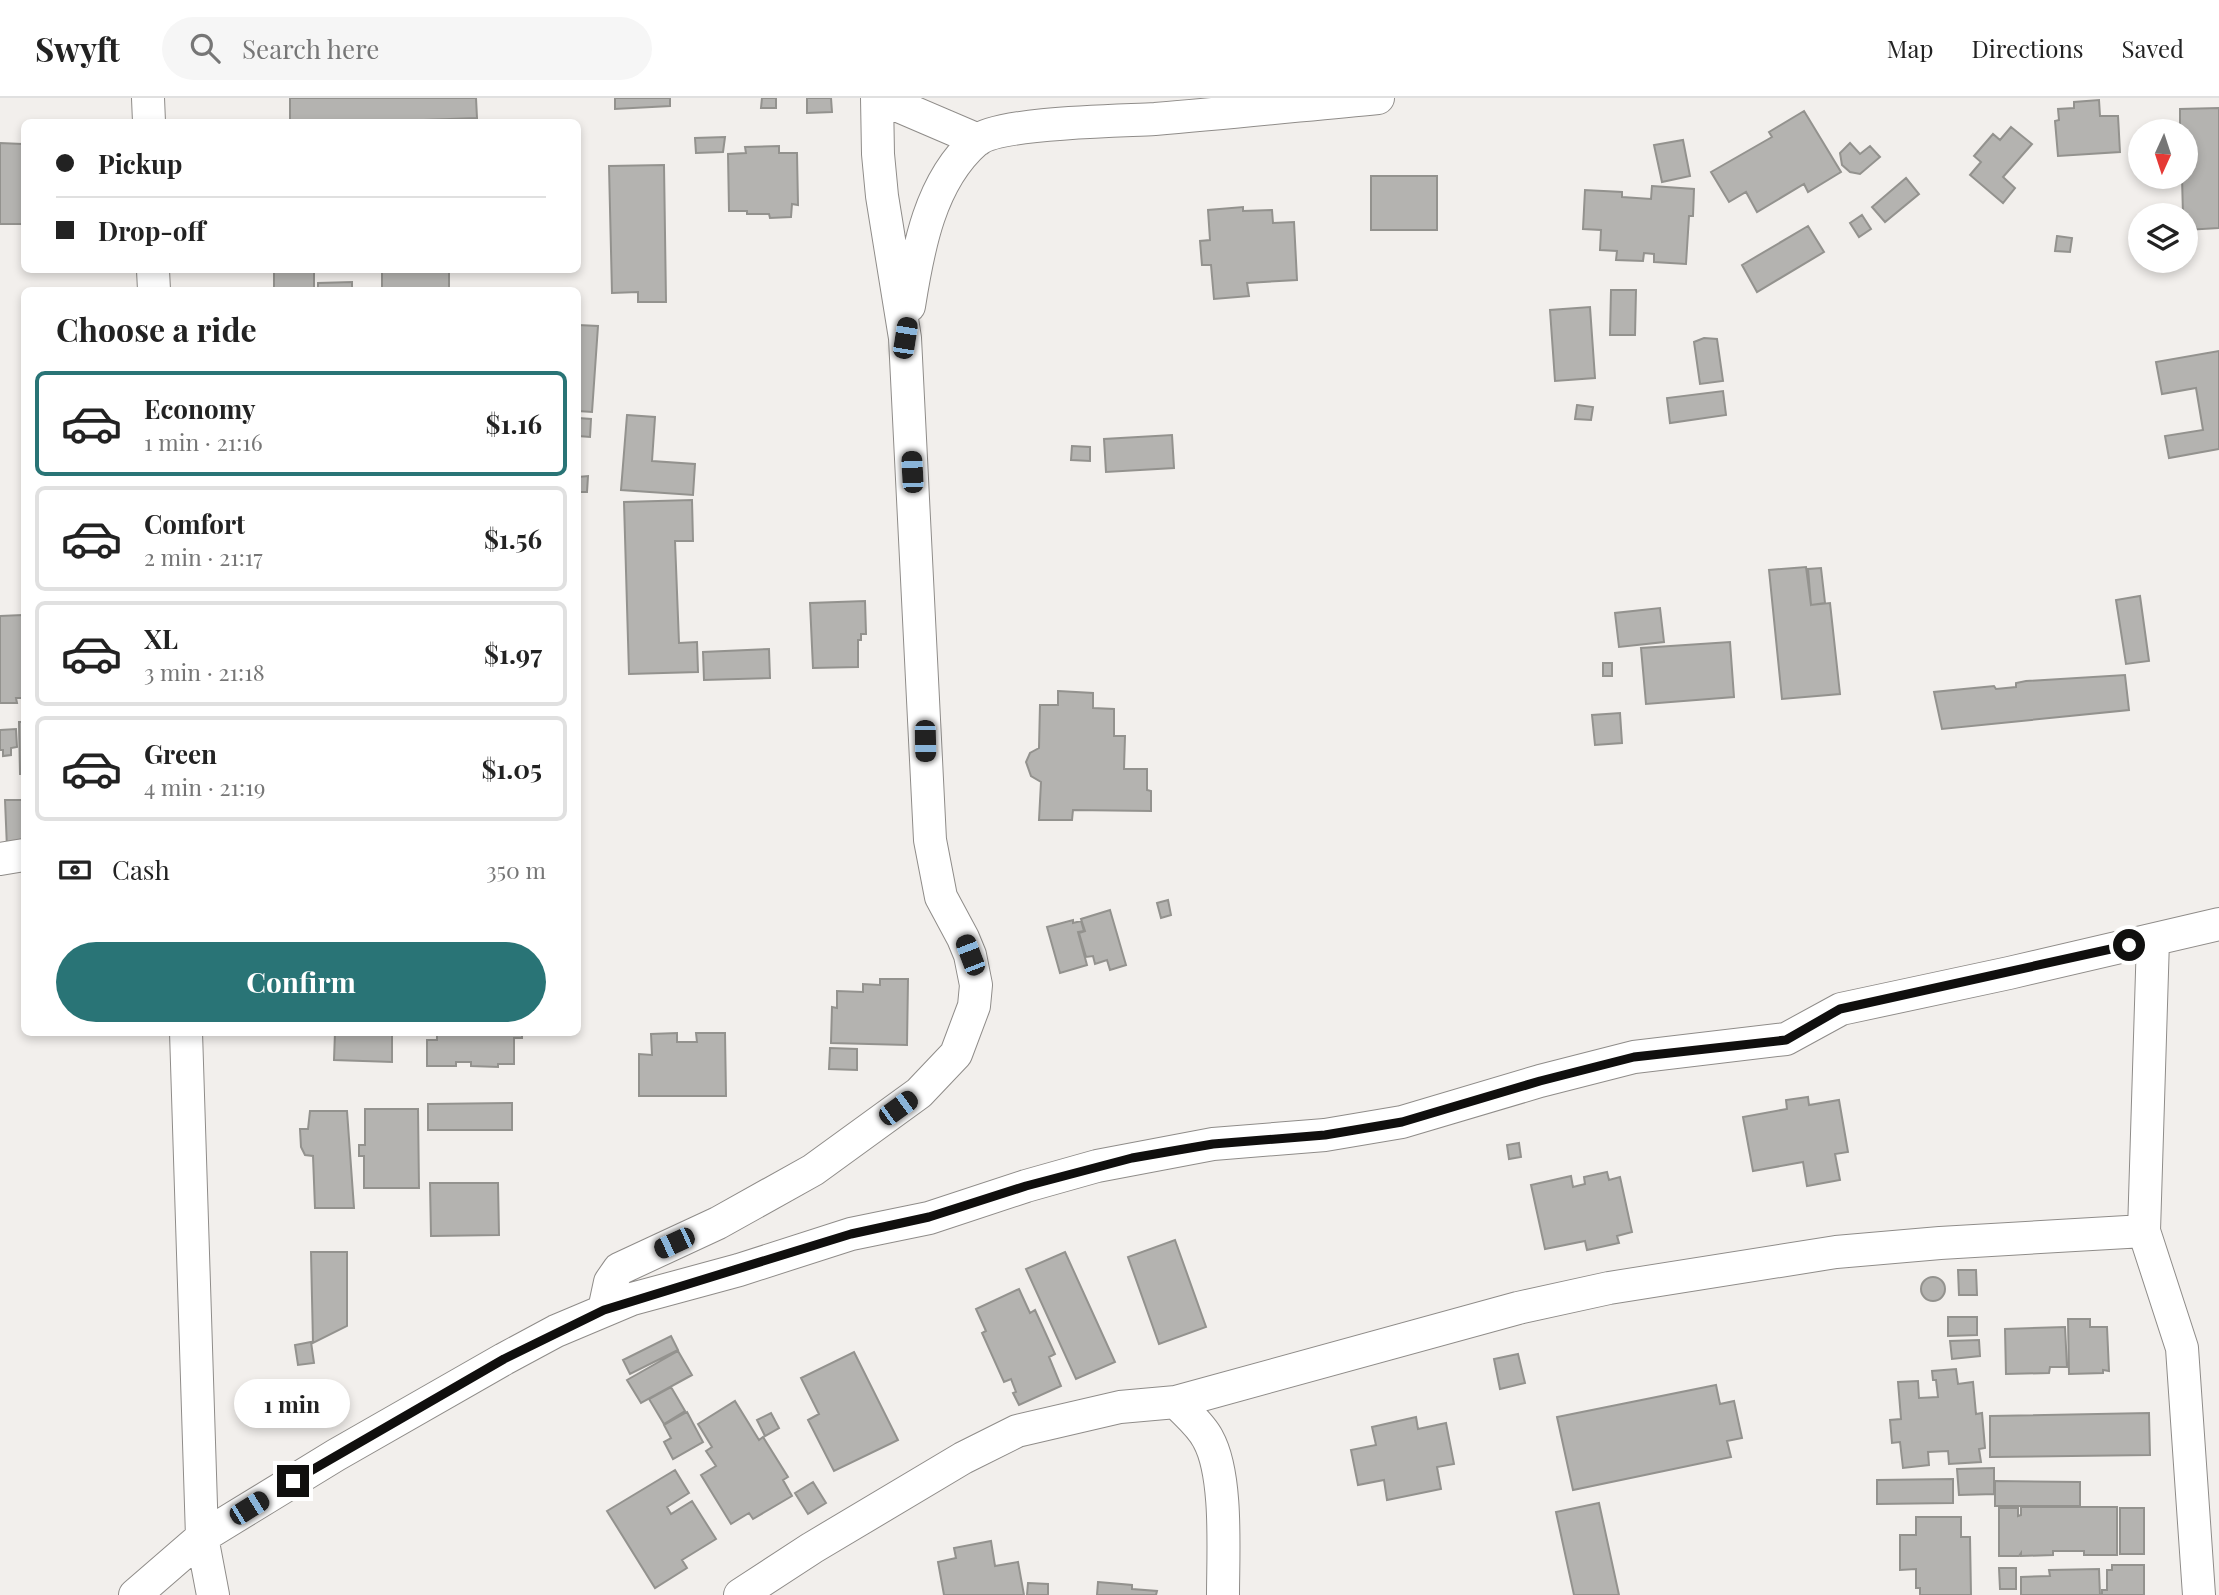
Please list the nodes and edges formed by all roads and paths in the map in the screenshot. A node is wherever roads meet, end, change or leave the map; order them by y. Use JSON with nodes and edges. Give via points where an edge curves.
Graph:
{"nodes":[{"id":1,"x":148,"y":98,"type":"edge"},
{"id":2,"x":878,"y":98,"type":"edge"},
{"id":3,"x":1378,"y":98,"type":"edge"},
{"id":4,"x":149,"y":119,"type":"edge"},
{"id":5,"x":978,"y":140,"type":"junction"},
{"id":6,"x":905,"y":338,"type":"junction"},
{"id":7,"x":21,"y":856,"type":"edge"},
{"id":8,"x":0,"y":859,"type":"edge"},
{"id":9,"x":2219,"y":924,"type":"edge"},
{"id":10,"x":2153,"y":940,"type":"junction"},
{"id":11,"x":186,"y":1036,"type":"edge"},
{"id":12,"x":2144,"y":1231,"type":"junction"},
{"id":13,"x":604,"y":1310,"type":"junction"},
{"id":14,"x":1176,"y":1402,"type":"junction"},
{"id":15,"x":202,"y":1537,"type":"junction"},
{"id":16,"x":783,"y":1583,"type":"edge"},
{"id":17,"x":135,"y":1595,"type":"edge"},
{"id":18,"x":213,"y":1595,"type":"edge"},
{"id":19,"x":740,"y":1595,"type":"edge"},
{"id":20,"x":1223,"y":1595,"type":"edge"},
{"id":21,"x":2199,"y":1595,"type":"edge"}],
"edges":[{"from":1,"to":4,"type":"street"},
{"from":2,"to":5,"type":"street"},
{"from":2,"to":6,"type":"street","via":[[878,154]]},
{"from":3,"to":5,"type":"street","via":[[1028,127]]},
{"from":5,"to":6,"type":"street","via":[[937,195],[916,264]]},
{"from":6,"to":13,"type":"street","via":[[930,840],[941,897],[972,964],[974,1006],[956,1055],[919,1093],[813,1170],[718,1223],[619,1269],[610,1282]]},
{"from":7,"to":8,"type":"street"},
{"from":9,"to":10,"type":"street"},
{"from":10,"to":12,"type":"street"},
{"from":10,"to":13,"type":"street","via":[[1840,1009],[1786,1040],[1634,1057],[1402,1122],[1325,1135],[1213,1144],[1097,1166],[929,1217],[851,1234]]},
{"from":11,"to":15,"type":"street"},
{"from":12,"to":14,"type":"street","via":[[1836,1252],[1608,1288],[1518,1308]]},
{"from":12,"to":21,"type":"street","via":[[2182,1348]]},
{"from":13,"to":15,"type":"street","via":[[493,1365]]},
{"from":14,"to":16,"type":"street","via":[[1120,1408],[1017,1431],[963,1458]]},
{"from":14,"to":20,"type":"street","via":[[1207,1437],[1214,1453],[1221,1495]]},
{"from":15,"to":17,"type":"street"},
{"from":15,"to":18,"type":"street"},
{"from":16,"to":19,"type":"street"}]}
